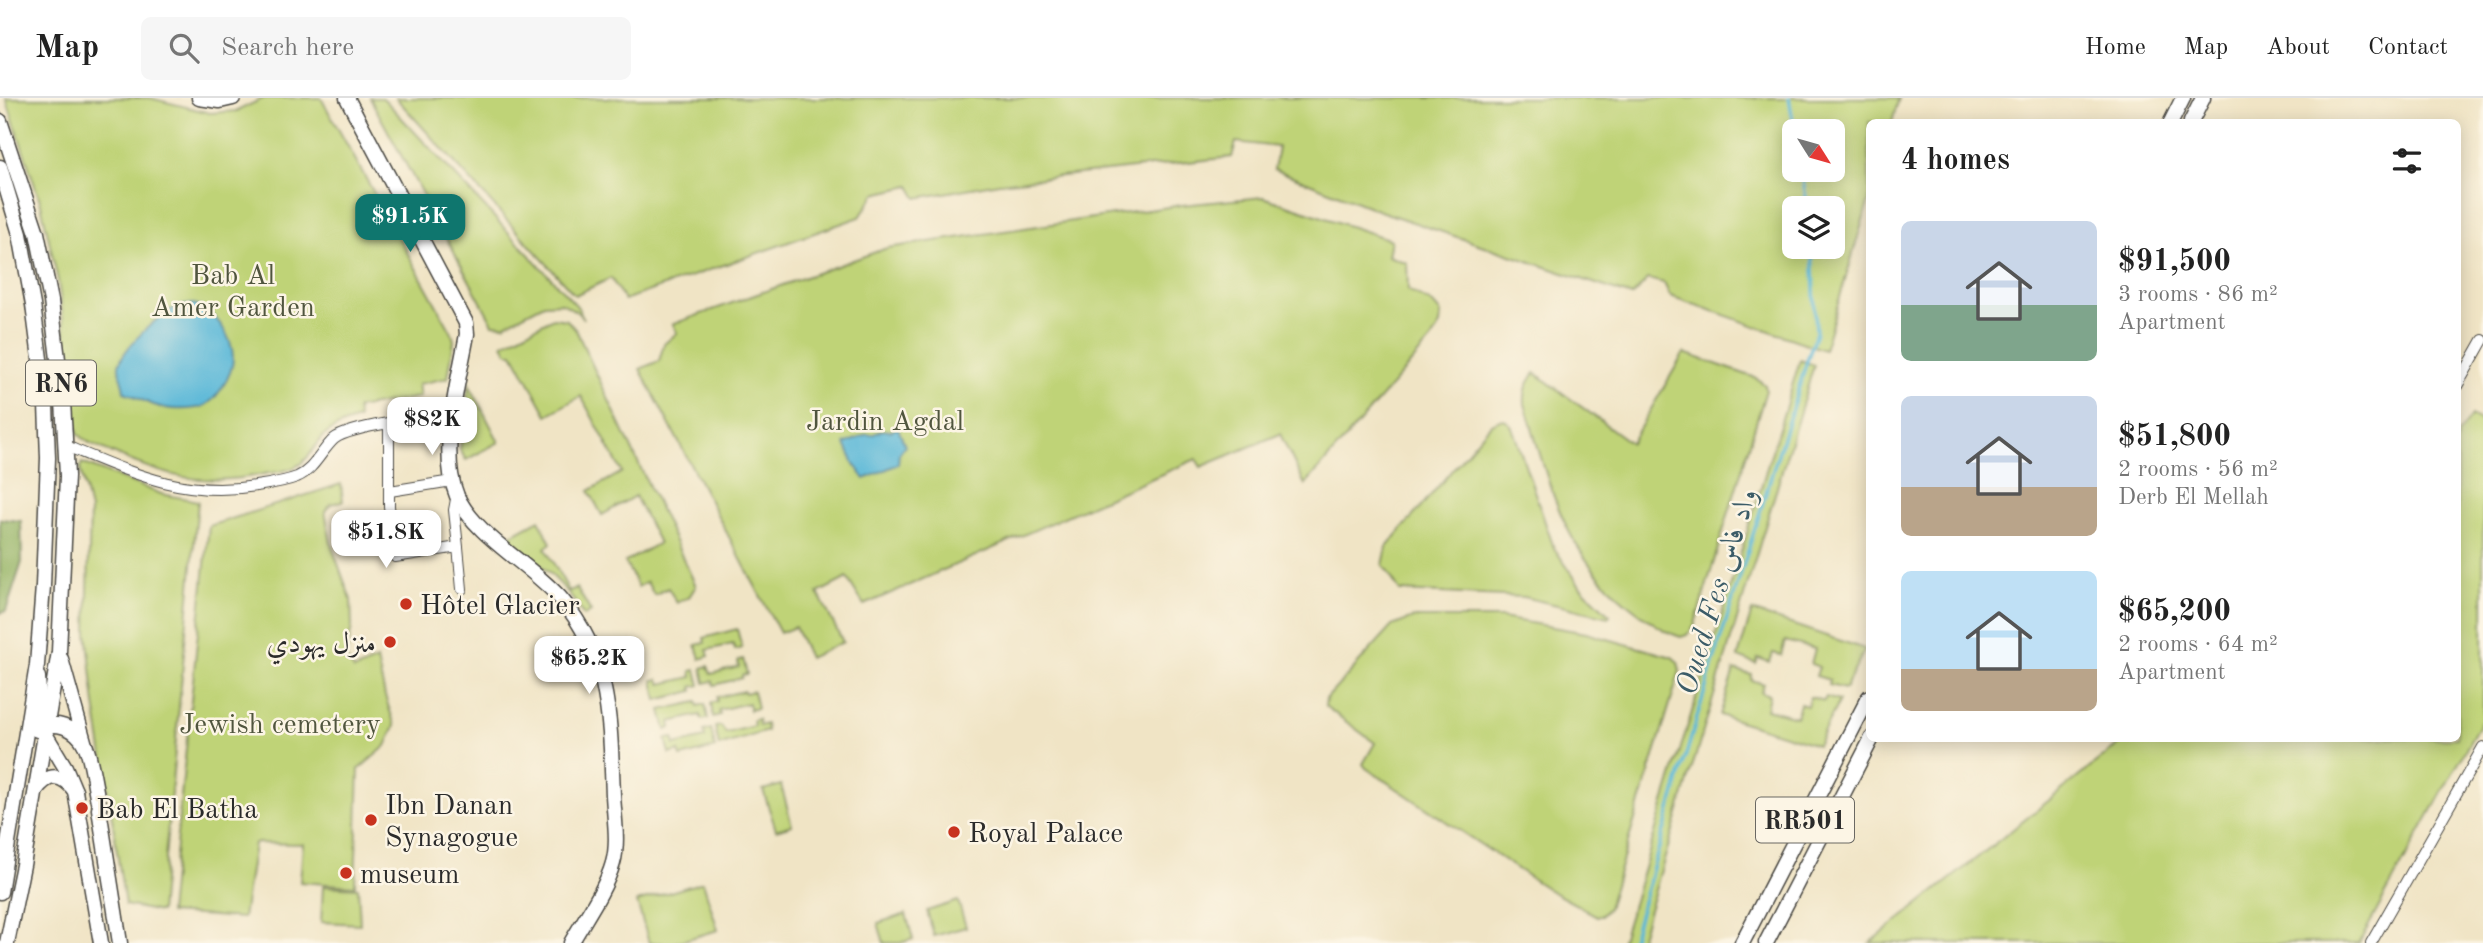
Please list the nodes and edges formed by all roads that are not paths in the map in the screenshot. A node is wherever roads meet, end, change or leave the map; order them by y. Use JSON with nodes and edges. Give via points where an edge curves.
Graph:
{"nodes":[{"id":1,"x":199,"y":98,"type":"edge"},
{"id":2,"x":233,"y":98,"type":"edge"},
{"id":3,"x":347,"y":98,"type":"edge"},
{"id":4,"x":2182,"y":98,"type":"edge"},
{"id":5,"x":2203,"y":98,"type":"edge"},
{"id":6,"x":2172,"y":119,"type":"edge"},
{"id":7,"x":2192,"y":119,"type":"edge"},
{"id":8,"x":0,"y":121,"type":"edge"},
{"id":9,"x":0,"y":167,"type":"edge"},
{"id":10,"x":2483,"y":340,"type":"edge"},
{"id":11,"x":2461,"y":364,"type":"edge"},
{"id":12,"x":2468,"y":367,"type":"junction"},
{"id":13,"x":2461,"y":379,"type":"edge"},
{"id":14,"x":453,"y":415,"type":"junction"},
{"id":15,"x":389,"y":424,"type":"junction"},
{"id":16,"x":66,"y":446,"type":"junction"},
{"id":17,"x":455,"y":488,"type":"junction"},
{"id":18,"x":390,"y":491,"type":"junction"},
{"id":19,"x":458,"y":547,"type":"junction"},
{"id":20,"x":462,"y":589,"type":"dead end"},
{"id":21,"x":60,"y":652,"type":"junction"},
{"id":22,"x":37,"y":666,"type":"junction"},
{"id":23,"x":1866,"y":703,"type":"edge"},
{"id":24,"x":47,"y":734,"type":"junction"},
{"id":25,"x":1870,"y":742,"type":"edge"},
{"id":26,"x":23,"y":743,"type":"junction"},
{"id":27,"x":85,"y":745,"type":"junction"},
{"id":28,"x":2483,"y":747,"type":"edge"},
{"id":29,"x":75,"y":791,"type":"junction"},
{"id":30,"x":35,"y":792,"type":"junction"},
{"id":31,"x":0,"y":892,"type":"edge"},
{"id":32,"x":7,"y":943,"type":"edge"},
{"id":33,"x":101,"y":943,"type":"edge"},
{"id":34,"x":120,"y":943,"type":"edge"},
{"id":35,"x":571,"y":943,"type":"edge"},
{"id":36,"x":1742,"y":943,"type":"edge"},
{"id":37,"x":1766,"y":943,"type":"edge"},
{"id":38,"x":2371,"y":943,"type":"edge"}],
"edges":[{"from":1,"to":2,"type":"main road"},
{"from":3,"to":14,"type":"main road","via":[[466,323]]},
{"from":4,"to":6,"type":"main road"},
{"from":5,"to":7,"type":"main road"},
{"from":8,"to":16,"type":"main road","number":"RN6","via":[[37,233],[56,340]]},
{"from":9,"to":22,"type":"main road","number":"RN6","via":[[20,234],[46,405],[46,523]]},
{"from":10,"to":12,"type":"street"},
{"from":11,"to":12,"type":"street"},
{"from":12,"to":13,"type":"street"},
{"from":14,"to":15,"type":"street"},
{"from":14,"to":17,"type":"main road","via":[[449,457]]},
{"from":15,"to":16,"type":"street","via":[[336,438],[298,477],[231,490],[197,490],[162,482]]},
{"from":15,"to":18,"type":"street"},
{"from":16,"to":21,"type":"main road","number":"RN6"},
{"from":17,"to":18,"type":"street"},
{"from":17,"to":19,"type":"street"},
{"from":17,"to":35,"type":"main road","via":[[477,524],[563,601],[591,646],[606,690],[614,857]]},
{"from":18,"to":19,"type":"street","via":[[394,557]]},
{"from":19,"to":20,"type":"street"},
{"from":21,"to":24,"type":"main road","number":"RN6"},
{"from":21,"to":27,"type":"main road"},
{"from":22,"to":24,"type":"main road"},
{"from":22,"to":26,"type":"main road","number":"RN6"},
{"from":23,"to":36,"type":"main road","number":"RR501"},
{"from":24,"to":26,"type":"main road"},
{"from":24,"to":27,"type":"main road","via":[[69,750]]},
{"from":24,"to":27,"type":"main road","via":[[64,726]]},
{"from":24,"to":29,"type":"main road"},
{"from":24,"to":30,"type":"main road","number":"RN6"},
{"from":25,"to":37,"type":"main road","number":"RR501"},
{"from":26,"to":31,"type":"main road","number":"RN6"},
{"from":27,"to":34,"type":"main road"},
{"from":28,"to":38,"type":"street"},
{"from":29,"to":30,"type":"main road","via":[[56,776],[43,781]]},
{"from":29,"to":33,"type":"main road"},
{"from":30,"to":32,"type":"main road","number":"RN6"}]}
